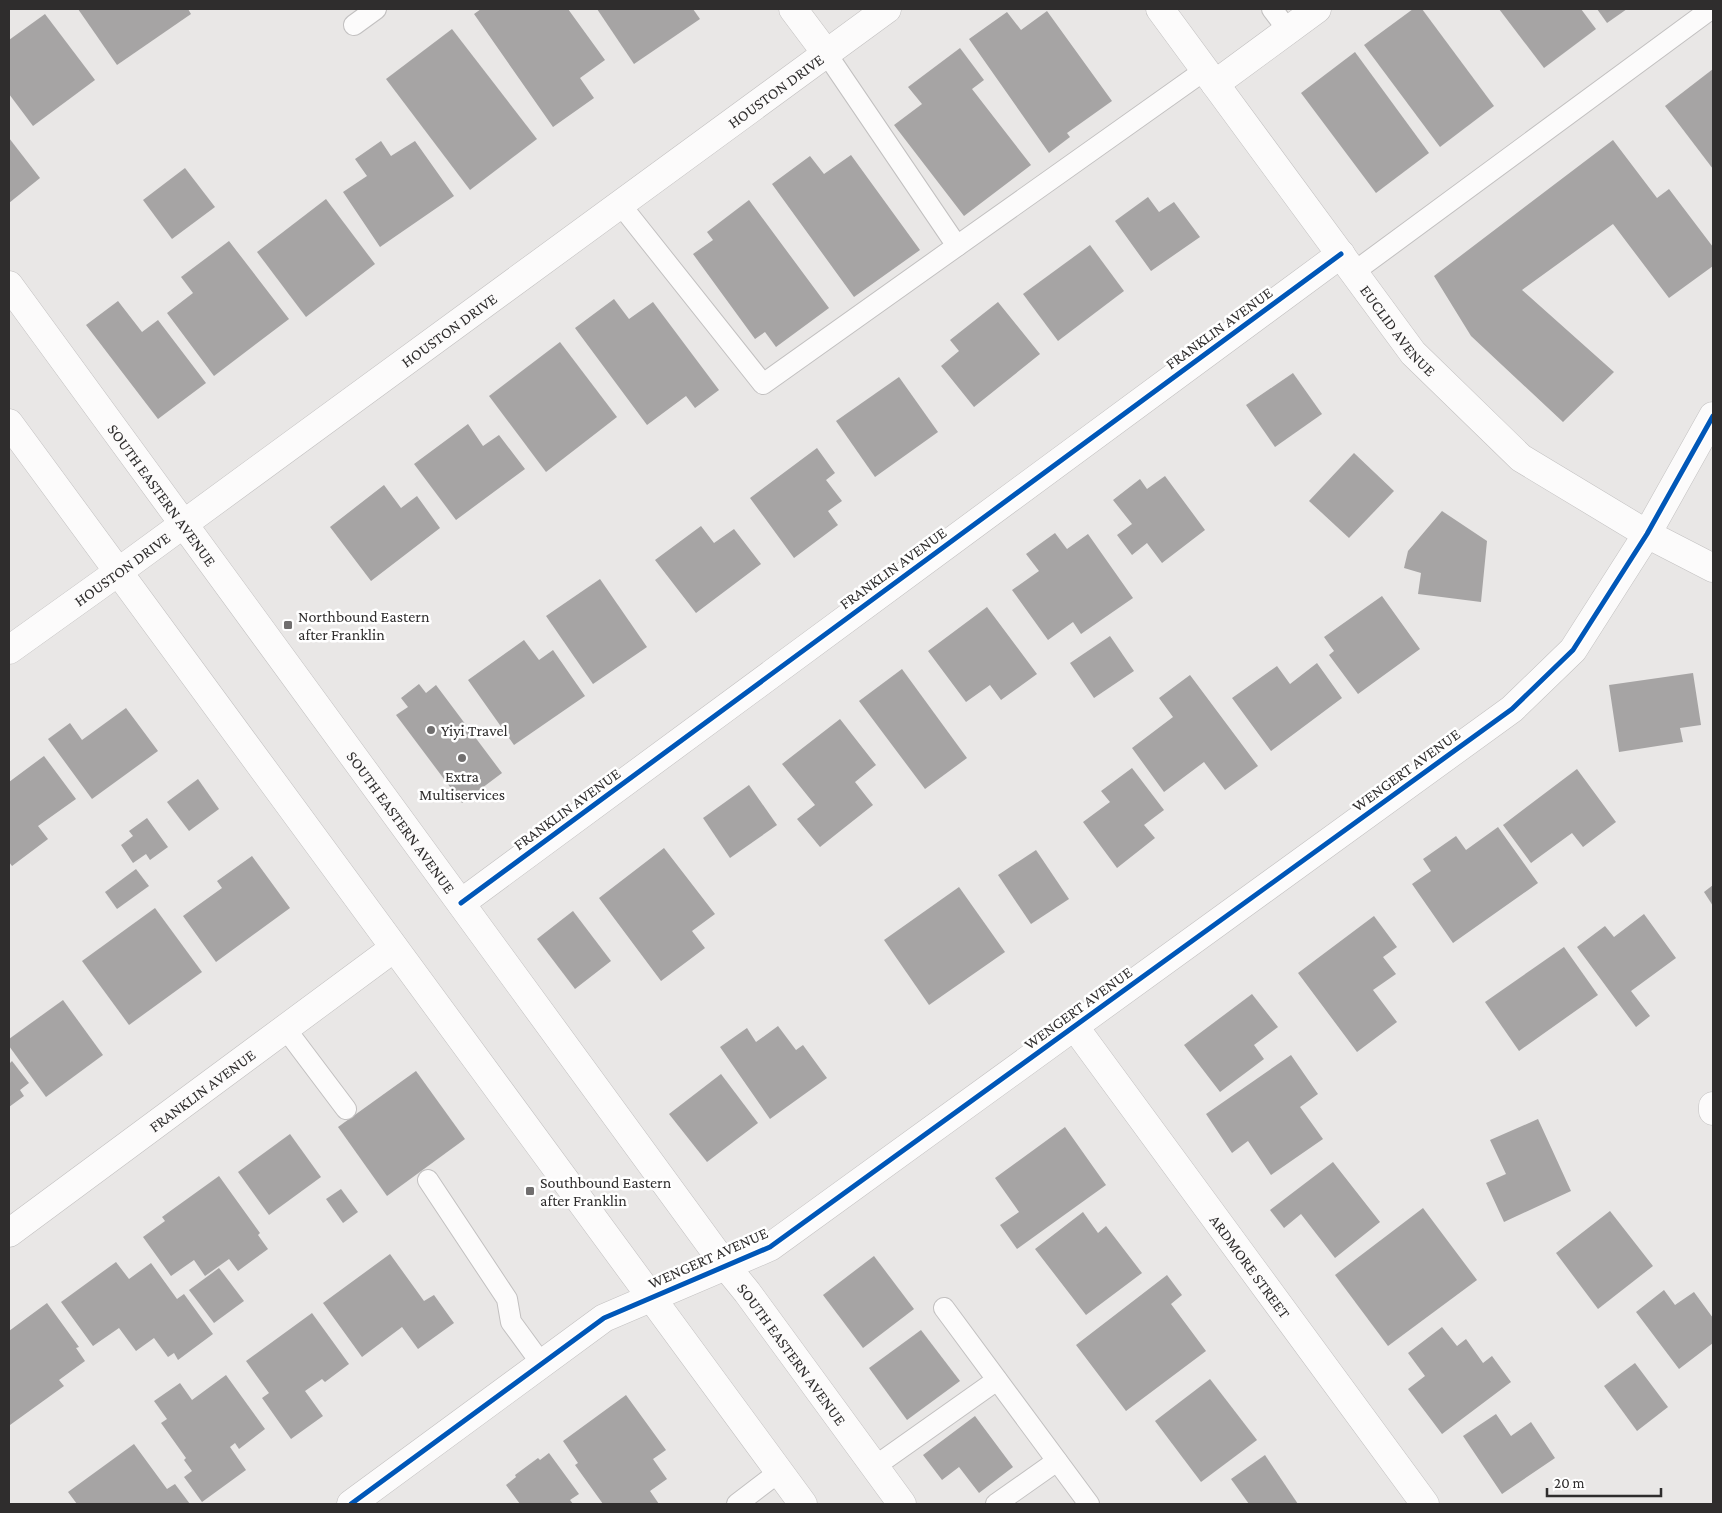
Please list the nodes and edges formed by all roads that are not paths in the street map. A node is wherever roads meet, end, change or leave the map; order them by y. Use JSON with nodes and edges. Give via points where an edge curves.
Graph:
{"nodes":[{"id":1,"x":376,"y":9,"type":"edge"},
{"id":2,"x":793,"y":9,"type":"edge"},
{"id":3,"x":887,"y":9,"type":"edge"},
{"id":4,"x":1160,"y":9,"type":"edge"},
{"id":5,"x":1317,"y":9,"type":"edge"},
{"id":6,"x":1712,"y":9,"type":"edge"},
{"id":7,"x":1280,"y":19,"type":"edge"},
{"id":8,"x":354,"y":25,"type":"dead end"},
{"id":9,"x":826,"y":53,"type":"junction"},
{"id":10,"x":1210,"y":77,"type":"junction"},
{"id":11,"x":620,"y":204,"type":"junction"},
{"id":12,"x":957,"y":246,"type":"junction"},
{"id":13,"x":1347,"y":263,"type":"junction"},
{"id":14,"x":9,"y":285,"type":"edge"},
{"id":15,"x":1713,"y":416,"type":"edge"},
{"id":16,"x":9,"y":423,"type":"edge"},
{"id":17,"x":184,"y":523,"type":"junction"},
{"id":18,"x":1647,"y":534,"type":"junction"},
{"id":19,"x":1713,"y":568,"type":"edge"},
{"id":20,"x":118,"y":572,"type":"junction"},
{"id":21,"x":9,"y":650,"type":"edge"},
{"id":22,"x":461,"y":903,"type":"junction"},
{"id":23,"x":394,"y":948,"type":"junction"},
{"id":24,"x":1074,"y":1026,"type":"junction"},
{"id":25,"x":285,"y":1028,"type":"junction"},
{"id":26,"x":1713,"y":1106,"type":"edge"},
{"id":27,"x":346,"y":1109,"type":"dead end"},
{"id":28,"x":1713,"y":1111,"type":"edge"},
{"id":29,"x":428,"y":1180,"type":"dead end"},
{"id":30,"x":9,"y":1233,"type":"edge"},
{"id":31,"x":725,"y":1265,"type":"junction"},
{"id":32,"x":651,"y":1297,"type":"junction"},
{"id":33,"x":944,"y":1308,"type":"dead end"},
{"id":34,"x":541,"y":1363,"type":"junction"},
{"id":35,"x":997,"y":1380,"type":"junction"},
{"id":36,"x":1057,"y":1461,"type":"junction"},
{"id":37,"x":874,"y":1467,"type":"junction"},
{"id":38,"x":779,"y":1472,"type":"junction"},
{"id":39,"x":351,"y":1504,"type":"edge"},
{"id":40,"x":737,"y":1504,"type":"edge"},
{"id":41,"x":803,"y":1504,"type":"edge"},
{"id":42,"x":902,"y":1504,"type":"edge"},
{"id":43,"x":996,"y":1504,"type":"edge"},
{"id":44,"x":1089,"y":1504,"type":"edge"},
{"id":45,"x":1425,"y":1504,"type":"edge"}],
"edges":[{"from":1,"to":8,"type":"lane"},
{"from":2,"to":9,"type":"street"},
{"from":3,"to":9,"type":"street","name":"HOUSTON DRIVE"},
{"from":4,"to":10,"type":"street","name":"EUCLID AVENUE"},
{"from":5,"to":7,"type":"street"},
{"from":6,"to":13,"type":"lane"},
{"from":7,"to":10,"type":"street"},
{"from":9,"to":11,"type":"street","name":"HOUSTON DRIVE"},
{"from":9,"to":12,"type":"lane"},
{"from":10,"to":12,"type":"lane"},
{"from":10,"to":13,"type":"street","name":"EUCLID AVENUE"},
{"from":11,"to":12,"type":"lane","via":[[763,384]]},
{"from":11,"to":17,"type":"street","name":"HOUSTON DRIVE"},
{"from":13,"to":18,"type":"street","name":"EUCLID AVENUE","via":[[1414,353],[1521,458]]},
{"from":13,"to":22,"type":"street","name":"FRANKLIN AVENUE"},
{"from":14,"to":17,"type":"street","name":"SOUTH EASTERN AVENUE"},
{"from":15,"to":18,"type":"street","name":"WENGERT AVENUE"},
{"from":16,"to":20,"type":"street"},
{"from":17,"to":20,"type":"street","name":"HOUSTON DRIVE"},
{"from":17,"to":22,"type":"street","name":"SOUTH EASTERN AVENUE"},
{"from":18,"to":19,"type":"street","name":"EUCLID AVENUE"},
{"from":18,"to":24,"type":"street","name":"WENGERT AVENUE","via":[[1573,650],[1512,709]]},
{"from":20,"to":21,"type":"street","name":"HOUSTON DRIVE"},
{"from":20,"to":23,"type":"street"},
{"from":22,"to":31,"type":"street","name":"SOUTH EASTERN AVENUE"},
{"from":23,"to":25,"type":"street","name":"FRANKLIN AVENUE"},
{"from":23,"to":32,"type":"street"},
{"from":24,"to":31,"type":"street","name":"WENGERT AVENUE","via":[[770,1247]]},
{"from":24,"to":45,"type":"street","name":"ARDMORE STREET"},
{"from":25,"to":27,"type":"lane"},
{"from":25,"to":30,"type":"street","name":"FRANKLIN AVENUE"},
{"from":26,"to":28,"type":"street"},
{"from":29,"to":34,"type":"lane","via":[[507,1299],[511,1322]]},
{"from":31,"to":32,"type":"street","name":"WENGERT AVENUE"},
{"from":31,"to":37,"type":"street","name":"SOUTH EASTERN AVENUE"},
{"from":32,"to":34,"type":"street","name":"WENGERT AVENUE","via":[[604,1318]]},
{"from":32,"to":38,"type":"street"},
{"from":33,"to":35,"type":"lane"},
{"from":34,"to":39,"type":"street","name":"WENGERT AVENUE"},
{"from":35,"to":36,"type":"lane"},
{"from":35,"to":37,"type":"lane"},
{"from":36,"to":43,"type":"lane"},
{"from":36,"to":44,"type":"lane"},
{"from":37,"to":42,"type":"street","name":"SOUTH EASTERN AVENUE"},
{"from":38,"to":40,"type":"lane"},
{"from":38,"to":41,"type":"street"}]}
